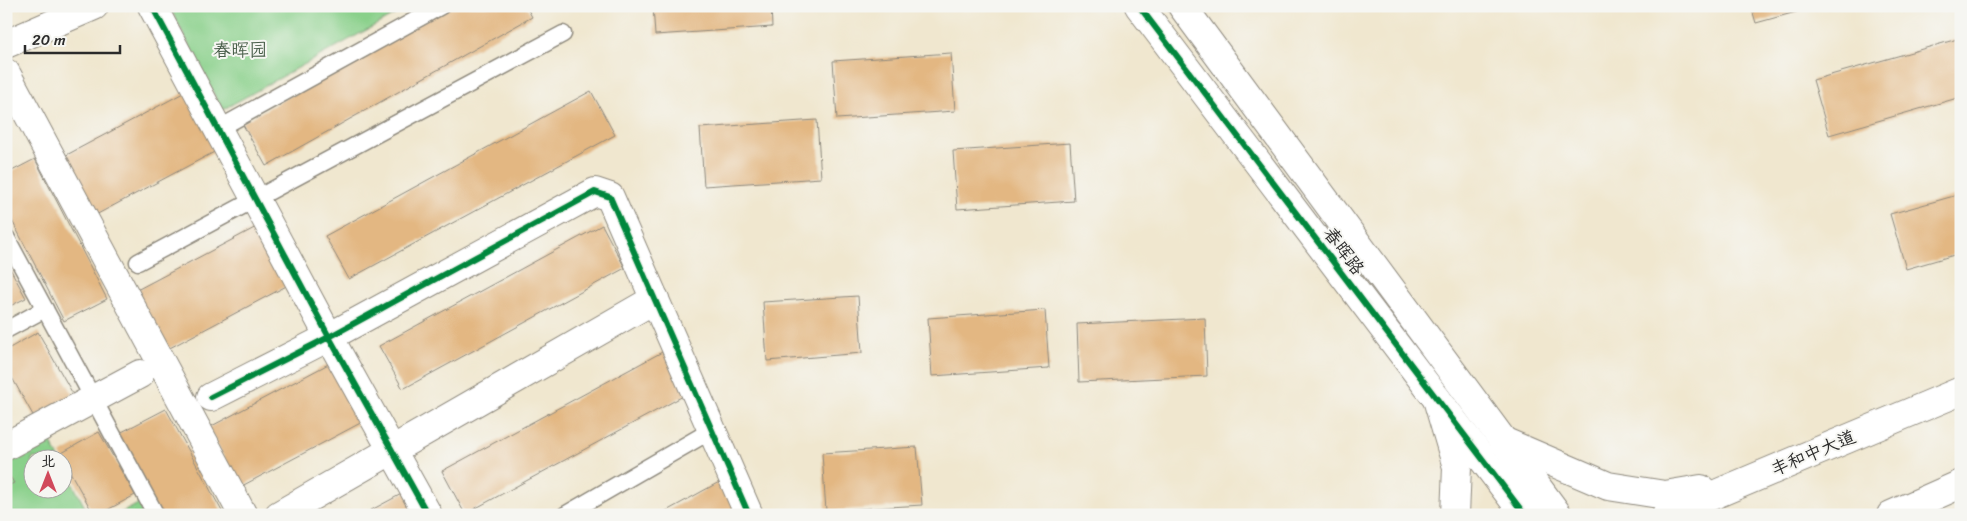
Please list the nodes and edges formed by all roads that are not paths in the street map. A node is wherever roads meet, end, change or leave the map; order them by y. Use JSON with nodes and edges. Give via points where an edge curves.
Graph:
{"nodes":[{"id":1,"x":94,"y":6,"type":"edge"},
{"id":2,"x":152,"y":6,"type":"edge"},
{"id":3,"x":441,"y":6,"type":"edge"},
{"id":4,"x":1139,"y":6,"type":"edge"},
{"id":5,"x":1182,"y":6,"type":"edge"},
{"id":6,"x":563,"y":34,"type":"dead end"},
{"id":7,"x":7,"y":45,"type":"edge"},
{"id":8,"x":6,"y":73,"type":"edge"},
{"id":9,"x":218,"y":129,"type":"junction"},
{"id":10,"x":256,"y":199,"type":"junction"},
{"id":11,"x":6,"y":238,"type":"edge"},
{"id":12,"x":138,"y":262,"type":"dead end"},
{"id":13,"x":655,"y":299,"type":"junction"},
{"id":14,"x":45,"y":309,"type":"junction"},
{"id":15,"x":6,"y":330,"type":"edge"},
{"id":16,"x":329,"y":337,"type":"junction"},
{"id":17,"x":140,"y":374,"type":"dead end"},
{"id":18,"x":1961,"y":390,"type":"edge"},
{"id":19,"x":211,"y":397,"type":"dead end"},
{"id":20,"x":94,"y":399,"type":"junction"},
{"id":21,"x":1437,"y":399,"type":"junction"},
{"id":22,"x":712,"y":430,"type":"junction"},
{"id":23,"x":1503,"y":441,"type":"junction"},
{"id":24,"x":6,"y":446,"type":"edge"},
{"id":25,"x":393,"y":450,"type":"junction"},
{"id":26,"x":1742,"y":483,"type":"junction"},
{"id":27,"x":1961,"y":484,"type":"edge"},
{"id":28,"x":156,"y":515,"type":"edge"},
{"id":29,"x":243,"y":515,"type":"edge"},
{"id":30,"x":279,"y":515,"type":"edge"},
{"id":31,"x":428,"y":515,"type":"edge"},
{"id":32,"x":564,"y":515,"type":"edge"},
{"id":33,"x":749,"y":515,"type":"edge"},
{"id":34,"x":1455,"y":515,"type":"edge"},
{"id":35,"x":1525,"y":515,"type":"edge"},
{"id":36,"x":1558,"y":515,"type":"edge"},
{"id":37,"x":1666,"y":515,"type":"edge"},
{"id":38,"x":1892,"y":515,"type":"edge"}],
"edges":[{"from":1,"to":7,"type":"street"},
{"from":2,"to":9,"type":"street"},
{"from":3,"to":9,"type":"lane"},
{"from":4,"to":21,"type":"street","name":"春晖路"},
{"from":5,"to":23,"type":"street","name":"春晖路"},
{"from":6,"to":10,"type":"lane"},
{"from":8,"to":29,"type":"street"},
{"from":9,"to":10,"type":"street"},
{"from":10,"to":12,"type":"lane"},
{"from":10,"to":16,"type":"street"},
{"from":11,"to":14,"type":"lane"},
{"from":13,"to":16,"type":"street","via":[[610,197],[595,192]]},
{"from":13,"to":22,"type":"street"},
{"from":13,"to":25,"type":"street"},
{"from":14,"to":15,"type":"lane"},
{"from":14,"to":20,"type":"lane"},
{"from":16,"to":19,"type":"street"},
{"from":16,"to":25,"type":"street"},
{"from":17,"to":20,"type":"street"},
{"from":18,"to":26,"type":"street","name":"丰和中大道"},
{"from":20,"to":24,"type":"street"},
{"from":20,"to":28,"type":"lane"},
{"from":21,"to":34,"type":"street","via":[[1457,466]]},
{"from":21,"to":35,"type":"street","name":"春晖路"},
{"from":22,"to":32,"type":"lane"},
{"from":22,"to":33,"type":"street"},
{"from":23,"to":26,"type":"street","via":[[1608,486],[1665,495]]},
{"from":23,"to":36,"type":"street","name":"春晖路"},
{"from":25,"to":30,"type":"street"},
{"from":25,"to":31,"type":"street"},
{"from":26,"to":37,"type":"street","name":"丰和中大道"},
{"from":27,"to":38,"type":"street"}]}
